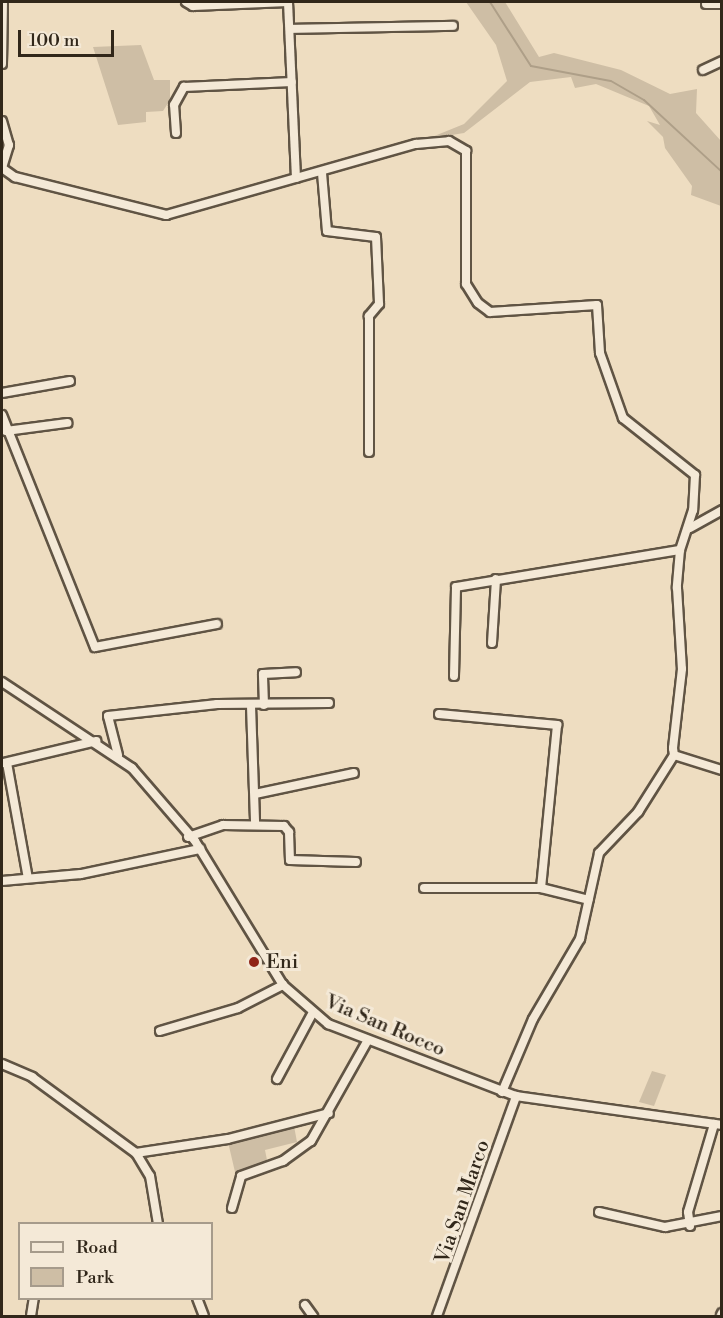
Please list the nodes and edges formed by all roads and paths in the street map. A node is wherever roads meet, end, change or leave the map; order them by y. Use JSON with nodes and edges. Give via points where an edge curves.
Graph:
{"nodes":[{"id":1,"x":3,"y":2,"type":"edge"},
{"id":2,"x":186,"y":2,"type":"edge"},
{"id":3,"x":288,"y":2,"type":"edge"},
{"id":4,"x":706,"y":4,"type":"dead end"},
{"id":5,"x":722,"y":4,"type":"edge"},
{"id":6,"x":453,"y":26,"type":"dead end"},
{"id":7,"x":290,"y":29,"type":"junction"},
{"id":8,"x":722,"y":61,"type":"edge"},
{"id":9,"x":2,"y":64,"type":"edge"},
{"id":10,"x":703,"y":70,"type":"dead end"},
{"id":11,"x":292,"y":82,"type":"junction"},
{"id":12,"x":2,"y":121,"type":"edge"},
{"id":13,"x":176,"y":133,"type":"dead end"},
{"id":14,"x":322,"y":173,"type":"junction"},
{"id":15,"x":296,"y":178,"type":"junction"},
{"id":16,"x":70,"y":381,"type":"dead end"},
{"id":17,"x":2,"y":393,"type":"edge"},
{"id":18,"x":2,"y":415,"type":"edge"},
{"id":19,"x":67,"y":423,"type":"dead end"},
{"id":20,"x":5,"y":433,"type":"edge"},
{"id":21,"x":369,"y":452,"type":"dead end"},
{"id":22,"x":721,"y":510,"type":"edge"},
{"id":23,"x":690,"y":528,"type":"junction"},
{"id":24,"x":680,"y":550,"type":"junction"},
{"id":25,"x":496,"y":579,"type":"junction"},
{"id":26,"x":217,"y":624,"type":"dead end"},
{"id":27,"x":492,"y":643,"type":"dead end"},
{"id":28,"x":296,"y":672,"type":"dead end"},
{"id":29,"x":454,"y":676,"type":"dead end"},
{"id":30,"x":2,"y":682,"type":"edge"},
{"id":31,"x":329,"y":703,"type":"dead end"},
{"id":32,"x":264,"y":705,"type":"junction"},
{"id":33,"x":251,"y":706,"type":"junction"},
{"id":34,"x":439,"y":714,"type":"dead end"},
{"id":35,"x":96,"y":741,"type":"junction"},
{"id":36,"x":118,"y":755,"type":"junction"},
{"id":37,"x":674,"y":755,"type":"junction"},
{"id":38,"x":4,"y":763,"type":"edge"},
{"id":39,"x":722,"y":771,"type":"edge"},
{"id":40,"x":354,"y":773,"type":"dead end"},
{"id":41,"x":255,"y":794,"type":"junction"},
{"id":42,"x":255,"y":823,"type":"junction"},
{"id":43,"x":188,"y":837,"type":"junction"},
{"id":44,"x":200,"y":849,"type":"junction"},
{"id":45,"x":356,"y":862,"type":"dead end"},
{"id":46,"x":28,"y":878,"type":"junction"},
{"id":47,"x":2,"y":880,"type":"edge"},
{"id":48,"x":424,"y":888,"type":"dead end"},
{"id":49,"x":541,"y":888,"type":"junction"},
{"id":50,"x":589,"y":900,"type":"junction"},
{"id":51,"x":283,"y":984,"type":"junction"},
{"id":52,"x":312,"y":1014,"type":"junction"},
{"id":53,"x":160,"y":1031,"type":"dead end"},
{"id":54,"x":368,"y":1040,"type":"junction"},
{"id":55,"x":2,"y":1064,"type":"edge"},
{"id":56,"x":277,"y":1079,"type":"dead end"},
{"id":57,"x":502,"y":1092,"type":"junction"},
{"id":58,"x":516,"y":1096,"type":"junction"},
{"id":59,"x":329,"y":1113,"type":"junction"},
{"id":60,"x":718,"y":1124,"type":"edge"},
{"id":61,"x":136,"y":1153,"type":"junction"},
{"id":62,"x":232,"y":1208,"type":"dead end"},
{"id":63,"x":599,"y":1212,"type":"dead end"},
{"id":64,"x":722,"y":1216,"type":"edge"},
{"id":65,"x":158,"y":1222,"type":"edge"},
{"id":66,"x":690,"y":1226,"type":"junction"},
{"id":67,"x":34,"y":1300,"type":"edge"},
{"id":68,"x":196,"y":1300,"type":"edge"},
{"id":69,"x":304,"y":1305,"type":"dead end"},
{"id":70,"x":31,"y":1317,"type":"edge"},
{"id":71,"x":204,"y":1317,"type":"edge"},
{"id":72,"x":313,"y":1317,"type":"edge"},
{"id":73,"x":437,"y":1317,"type":"edge"}],
"edges":[{"from":1,"to":9,"type":"street"},
{"from":2,"to":3,"type":"street","via":[[193,6]]},
{"from":3,"to":7,"type":"street"},
{"from":4,"to":5,"type":"street"},
{"from":6,"to":7,"type":"street"},
{"from":7,"to":11,"type":"street"},
{"from":8,"to":10,"type":"street"},
{"from":11,"to":13,"type":"street","via":[[184,87],[174,105]]},
{"from":11,"to":15,"type":"street"},
{"from":12,"to":15,"type":"street","via":[[9,145],[2,168],[15,177],[145,213],[183,212]]},
{"from":14,"to":15,"type":"street"},
{"from":14,"to":21,"type":"street","via":[[327,231],[376,237],[378,304],[369,316]]},
{"from":14,"to":23,"type":"street","via":[[416,144],[449,141],[466,151],[466,284],[490,312],[597,305],[600,353],[623,418],[694,475]]},
{"from":16,"to":17,"type":"street"},
{"from":18,"to":20,"type":"street"},
{"from":19,"to":20,"type":"street"},
{"from":20,"to":26,"type":"street","via":[[95,647]]},
{"from":22,"to":23,"type":"street"},
{"from":23,"to":24,"type":"street"},
{"from":24,"to":25,"type":"street"},
{"from":24,"to":37,"type":"street","via":[[682,669]]},
{"from":25,"to":27,"type":"street"},
{"from":25,"to":29,"type":"street","via":[[456,587]]},
{"from":28,"to":32,"type":"street","via":[[263,674]]},
{"from":30,"to":35,"type":"street","name":"Via San Rocco"},
{"from":31,"to":32,"type":"street"},
{"from":32,"to":33,"type":"street"},
{"from":33,"to":36,"type":"street","via":[[217,704],[108,716]]},
{"from":33,"to":41,"type":"street"},
{"from":34,"to":49,"type":"street","via":[[557,725]]},
{"from":35,"to":36,"type":"street","name":"Via San Rocco"},
{"from":35,"to":38,"type":"street"},
{"from":36,"to":43,"type":"street","name":"Via San Rocco"},
{"from":37,"to":39,"type":"street"},
{"from":37,"to":50,"type":"street","via":[[638,812],[604,844]]},
{"from":38,"to":46,"type":"street"},
{"from":40,"to":41,"type":"street"},
{"from":41,"to":42,"type":"street"},
{"from":42,"to":43,"type":"street","via":[[205,829]]},
{"from":42,"to":45,"type":"street","via":[[287,828],[290,860]]},
{"from":43,"to":44,"type":"street","name":"Via San Rocco"},
{"from":44,"to":46,"type":"street","via":[[90,873]]},
{"from":44,"to":51,"type":"street","name":"Via San Rocco"},
{"from":46,"to":47,"type":"street"},
{"from":48,"to":49,"type":"street"},
{"from":49,"to":50,"type":"street"},
{"from":50,"to":57,"type":"street","via":[[580,939],[533,1019]]},
{"from":51,"to":52,"type":"street","name":"Via San Rocco"},
{"from":51,"to":53,"type":"street","via":[[238,1008]]},
{"from":52,"to":54,"type":"street","name":"Via San Rocco"},
{"from":52,"to":56,"type":"street"},
{"from":54,"to":57,"type":"street","name":"Via San Rocco"},
{"from":54,"to":59,"type":"street"},
{"from":55,"to":61,"type":"street","via":[[32,1077]]},
{"from":57,"to":58,"type":"street","name":"Via San Rocco"},
{"from":58,"to":60,"type":"street","name":"Via San Rocco"},
{"from":58,"to":73,"type":"street","name":"Via San Marco"},
{"from":59,"to":61,"type":"street","via":[[228,1139]]},
{"from":59,"to":62,"type":"street","via":[[311,1141],[294,1154],[241,1176]]},
{"from":60,"to":66,"type":"street","via":[[689,1208]]},
{"from":61,"to":65,"type":"street","via":[[150,1176]]},
{"from":63,"to":66,"type":"street","via":[[665,1227]]},
{"from":64,"to":66,"type":"street"},
{"from":67,"to":70,"type":"street"},
{"from":68,"to":71,"type":"street"},
{"from":69,"to":72,"type":"street"}]}
